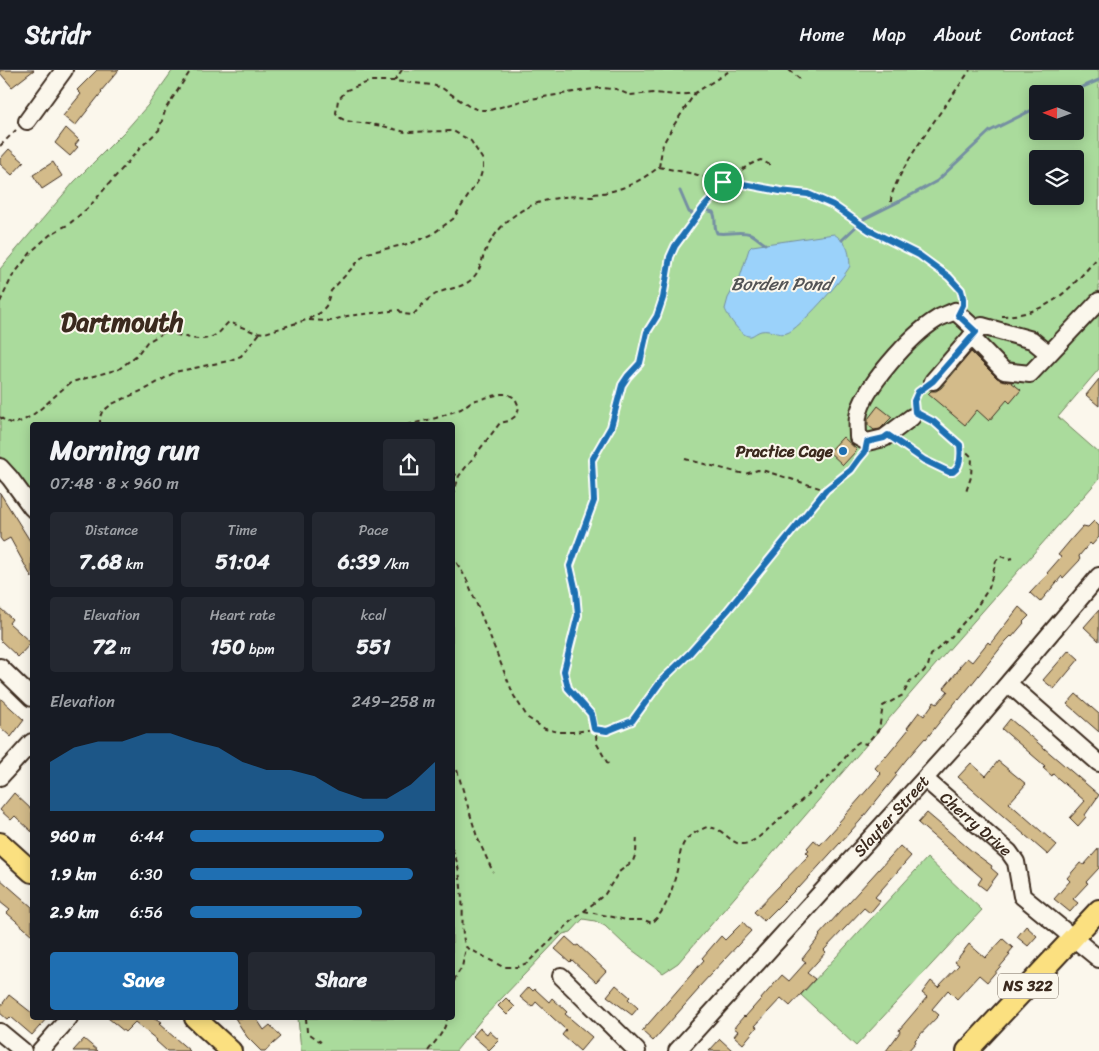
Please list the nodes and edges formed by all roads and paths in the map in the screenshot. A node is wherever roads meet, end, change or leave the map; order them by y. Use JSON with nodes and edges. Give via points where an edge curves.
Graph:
{"nodes":[{"id":1,"x":64,"y":70,"type":"edge"},
{"id":2,"x":191,"y":70,"type":"edge"},
{"id":3,"x":402,"y":70,"type":"edge"},
{"id":4,"x":731,"y":70,"type":"edge"},
{"id":5,"x":789,"y":70,"type":"edge"},
{"id":6,"x":970,"y":70,"type":"edge"},
{"id":7,"x":801,"y":80,"type":"dead end"},
{"id":8,"x":394,"y":81,"type":"junction"},
{"id":9,"x":695,"y":93,"type":"junction"},
{"id":10,"x":27,"y":121,"type":"joint"},
{"id":11,"x":0,"y":146,"type":"edge"},
{"id":12,"x":770,"y":165,"type":"dead end"},
{"id":13,"x":660,"y":167,"type":"junction"},
{"id":14,"x":727,"y":181,"type":"junction"},
{"id":15,"x":723,"y":182,"type":"junction"},
{"id":16,"x":890,"y":202,"type":"dead end"},
{"id":17,"x":1099,"y":256,"type":"edge"},
{"id":18,"x":1099,"y":300,"type":"edge"},
{"id":19,"x":0,"y":302,"type":"edge"},
{"id":20,"x":958,"y":315,"type":"junction"},
{"id":21,"x":1000,"y":316,"type":"dead end"},
{"id":22,"x":306,"y":320,"type":"junction"},
{"id":23,"x":261,"y":332,"type":"junction"},
{"id":24,"x":974,"y":334,"type":"junction"},
{"id":25,"x":1048,"y":353,"type":"junction"},
{"id":26,"x":933,"y":381,"type":"joint"},
{"id":27,"x":914,"y":414,"type":"junction"},
{"id":28,"x":0,"y":417,"type":"edge"},
{"id":29,"x":100,"y":422,"type":"edge"},
{"id":30,"x":419,"y":422,"type":"edge"},
{"id":31,"x":888,"y":435,"type":"junction"},
{"id":32,"x":867,"y":442,"type":"junction"},
{"id":33,"x":960,"y":445,"type":"junction"},
{"id":34,"x":686,"y":458,"type":"dead end"},
{"id":35,"x":0,"y":467,"type":"edge"},
{"id":36,"x":455,"y":474,"type":"edge"},
{"id":37,"x":458,"y":476,"type":"junction"},
{"id":38,"x":455,"y":487,"type":"edge"},
{"id":39,"x":826,"y":490,"type":"junction"},
{"id":40,"x":966,"y":492,"type":"dead end"},
{"id":41,"x":30,"y":505,"type":"edge"},
{"id":42,"x":1013,"y":558,"type":"dead end"},
{"id":43,"x":455,"y":560,"type":"edge"},
{"id":44,"x":1096,"y":586,"type":"edge"},
{"id":45,"x":0,"y":668,"type":"edge"},
{"id":46,"x":1008,"y":684,"type":"junction"},
{"id":47,"x":30,"y":696,"type":"edge"},
{"id":48,"x":594,"y":729,"type":"junction"},
{"id":49,"x":30,"y":744,"type":"edge"},
{"id":50,"x":1099,"y":763,"type":"edge"},
{"id":51,"x":608,"y":764,"type":"dead end"},
{"id":52,"x":457,"y":770,"type":"dead end"},
{"id":53,"x":0,"y":777,"type":"edge"},
{"id":54,"x":925,"y":779,"type":"junction"},
{"id":55,"x":637,"y":835,"type":"dead end"},
{"id":56,"x":0,"y":844,"type":"edge"},
{"id":57,"x":455,"y":856,"type":"edge"},
{"id":58,"x":30,"y":870,"type":"edge"},
{"id":59,"x":493,"y":872,"type":"dead end"},
{"id":60,"x":1099,"y":910,"type":"edge"},
{"id":61,"x":584,"y":911,"type":"junction"},
{"id":62,"x":1074,"y":937,"type":"junction"},
{"id":63,"x":466,"y":947,"type":"junction"},
{"id":64,"x":1099,"y":959,"type":"edge"},
{"id":65,"x":561,"y":976,"type":"dead end"},
{"id":66,"x":455,"y":978,"type":"edge"},
{"id":67,"x":67,"y":1020,"type":"edge"},
{"id":68,"x":197,"y":1020,"type":"edge"},
{"id":69,"x":306,"y":1020,"type":"edge"},
{"id":70,"x":447,"y":1020,"type":"edge"},
{"id":71,"x":0,"y":1032,"type":"edge"},
{"id":72,"x":321,"y":1042,"type":"dead end"},
{"id":73,"x":23,"y":1051,"type":"edge"},
{"id":74,"x":40,"y":1051,"type":"edge"},
{"id":75,"x":231,"y":1051,"type":"edge"},
{"id":76,"x":428,"y":1051,"type":"edge"},
{"id":77,"x":637,"y":1051,"type":"edge"},
{"id":78,"x":677,"y":1051,"type":"edge"},
{"id":79,"x":967,"y":1051,"type":"edge"}],
"edges":[{"from":1,"to":10,"type":"street"},
{"from":2,"to":19,"type":"path","via":[[166,108],[159,130],[88,208],[32,252],[12,277]]},
{"from":3,"to":8,"type":"path"},
{"from":4,"to":9,"type":"path"},
{"from":5,"to":7,"type":"path"},
{"from":6,"to":16,"type":"path","via":[[900,175]]},
{"from":8,"to":9,"type":"path","via":[[442,88],[480,110],[599,88],[616,89],[628,95],[654,93],[679,96]]},
{"from":8,"to":22,"type":"path","via":[[364,82],[347,90],[338,100],[336,113],[346,121],[405,132],[453,131],[471,141],[477,149],[483,160],[480,178],[453,220],[412,243],[364,255],[331,290],[320,313]]},
{"from":9,"to":13,"type":"path","via":[[663,144]]},
{"from":10,"to":11,"type":"path"},
{"from":12,"to":14,"type":"path","via":[[761,160],[748,165]]},
{"from":13,"to":15,"type":"path"},
{"from":13,"to":22,"type":"path","via":[[635,183],[592,194],[593,197],[551,199],[521,210],[488,244],[482,265],[466,284],[435,295],[413,315],[390,310],[330,321]]},
{"from":14,"to":15,"type":"path"},
{"from":14,"to":20,"type":"path","via":[[808,194],[833,205],[869,230],[919,255],[949,277],[961,290],[963,298]]},
{"from":15,"to":48,"type":"path","via":[[675,246],[663,298],[647,332],[640,363],[622,385],[611,427],[592,460],[594,501],[571,560],[578,615],[564,677],[568,688],[591,714]]},
{"from":17,"to":21,"type":"path","via":[[1074,284],[1047,306],[1016,316]]},
{"from":18,"to":25,"type":"street"},
{"from":20,"to":24,"type":"street"},
{"from":20,"to":32,"type":"street","via":[[955,311],[936,319],[892,360],[868,392],[858,416],[858,437]]},
{"from":22,"to":23,"type":"path"},
{"from":23,"to":28,"type":"path","via":[[229,322],[212,337],[198,339],[165,332],[147,342],[119,369],[72,382],[47,405],[24,419],[14,424]]},
{"from":23,"to":29,"type":"path","via":[[241,356],[175,372],[112,404],[102,412]]},
{"from":24,"to":25,"type":"street","via":[[982,326],[1014,334],[1032,340]]},
{"from":24,"to":25,"type":"street","via":[[1004,371],[1030,374]]},
{"from":24,"to":26,"type":"street"},
{"from":26,"to":27,"type":"path","via":[[915,397]]},
{"from":27,"to":31,"type":"street"},
{"from":27,"to":33,"type":"path","via":[[934,422]]},
{"from":30,"to":37,"type":"path","via":[[461,409],[472,401],[501,394],[515,398],[519,407],[517,415],[500,423]]},
{"from":31,"to":32,"type":"street"},
{"from":31,"to":33,"type":"path","via":[[924,460],[949,472],[958,467]]},
{"from":32,"to":39,"type":"path","via":[[865,452],[851,470]]},
{"from":33,"to":40,"type":"path","via":[[972,456]]},
{"from":34,"to":39,"type":"path","via":[[745,474],[765,471]]},
{"from":35,"to":41,"type":"street"},
{"from":36,"to":37,"type":"path"},
{"from":37,"to":38,"type":"path"},
{"from":39,"to":48,"type":"path","via":[[728,610],[662,680],[632,721],[607,731]]},
{"from":42,"to":61,"type":"path","via":[[1000,556],[989,588],[976,608],[931,655],[928,666],[910,681],[903,695],[883,706],[879,729],[866,744],[856,744],[832,774],[759,837],[746,844],[736,844],[707,826],[687,839],[666,906],[652,923]]},
{"from":43,"to":48,"type":"path","via":[[467,580],[514,696],[528,718],[545,729],[559,732]]},
{"from":44,"to":46,"type":"street","name":"Slayter Street"},
{"from":45,"to":47,"type":"street"},
{"from":46,"to":50,"type":"street"},
{"from":46,"to":54,"type":"street","name":"Slayter Street"},
{"from":48,"to":51,"type":"path","via":[[597,744]]},
{"from":49,"to":53,"type":"street"},
{"from":52,"to":59,"type":"path","via":[[477,837]]},
{"from":54,"to":62,"type":"street","name":"Cherry Drive","via":[[1009,852],[1016,862],[1022,896]]},
{"from":54,"to":78,"type":"street","name":"Slayter Street"},
{"from":55,"to":61,"type":"path","via":[[633,861],[619,872],[605,894]]},
{"from":56,"to":58,"type":"main road"},
{"from":57,"to":63,"type":"path"},
{"from":60,"to":62,"type":"main road","number":"NS 322"},
{"from":61,"to":63,"type":"path","via":[[522,966],[503,967]]},
{"from":62,"to":64,"type":"street","name":"Cherry Drive"},
{"from":62,"to":79,"type":"main road","number":"NS 322"},
{"from":63,"to":66,"type":"path","via":[[462,967]]},
{"from":65,"to":77,"type":"street"},
{"from":67,"to":74,"type":"street"},
{"from":68,"to":75,"type":"main road"},
{"from":69,"to":72,"type":"path","via":[[308,1032]]},
{"from":70,"to":76,"type":"path","via":[[443,1034]]},
{"from":71,"to":73,"type":"street"}]}
